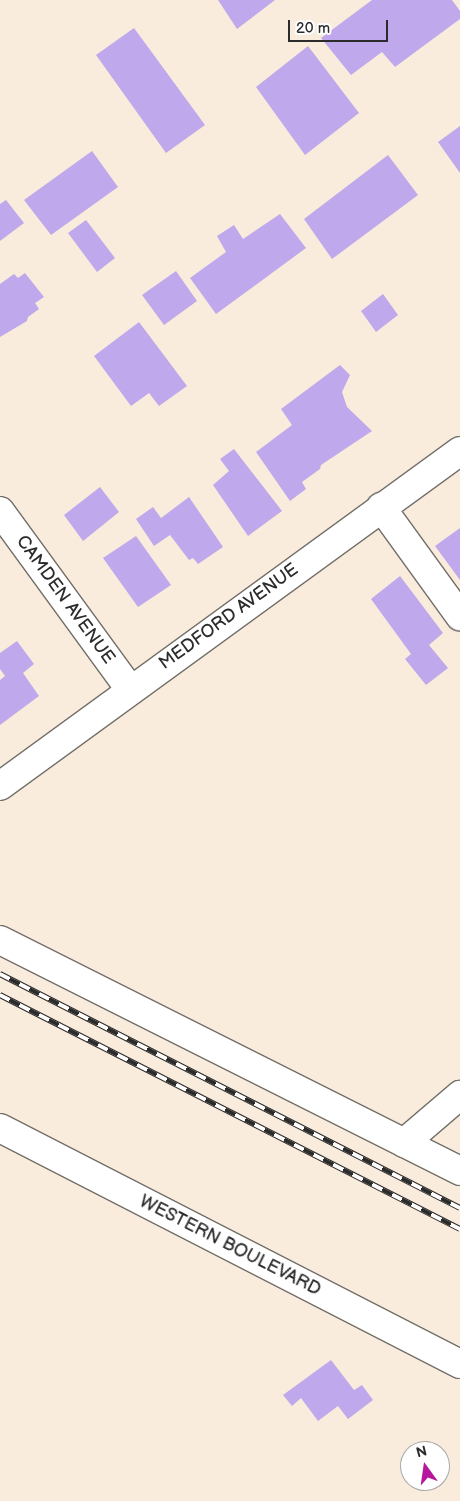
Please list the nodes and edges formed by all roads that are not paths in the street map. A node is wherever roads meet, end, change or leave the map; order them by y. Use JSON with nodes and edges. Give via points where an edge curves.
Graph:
{"nodes":[{"id":1,"x":460,"y":451,"type":"edge"},
{"id":2,"x":381,"y":507,"type":"junction"},
{"id":3,"x":0,"y":511,"type":"edge"},
{"id":4,"x":460,"y":616,"type":"edge"},
{"id":5,"x":130,"y":689,"type":"junction"},
{"id":6,"x":0,"y":786,"type":"edge"},
{"id":7,"x":0,"y":940,"type":"edge"},
{"id":8,"x":460,"y":1095,"type":"edge"},
{"id":9,"x":0,"y":1128,"type":"edge"},
{"id":10,"x":404,"y":1143,"type":"junction"},
{"id":11,"x":460,"y":1170,"type":"edge"},
{"id":12,"x":460,"y":1364,"type":"edge"}],
"edges":[{"from":1,"to":2,"type":"street","name":"MEDFORD AVENUE"},
{"from":2,"to":4,"type":"street"},
{"from":2,"to":5,"type":"street","name":"MEDFORD AVENUE"},
{"from":3,"to":5,"type":"street","name":"CAMDEN AVENUE"},
{"from":5,"to":6,"type":"street","name":"MEDFORD AVENUE"},
{"from":7,"to":10,"type":"street"},
{"from":8,"to":10,"type":"street"},
{"from":9,"to":12,"type":"street","name":"WESTERN BOULEVARD"},
{"from":10,"to":11,"type":"street"}]}
